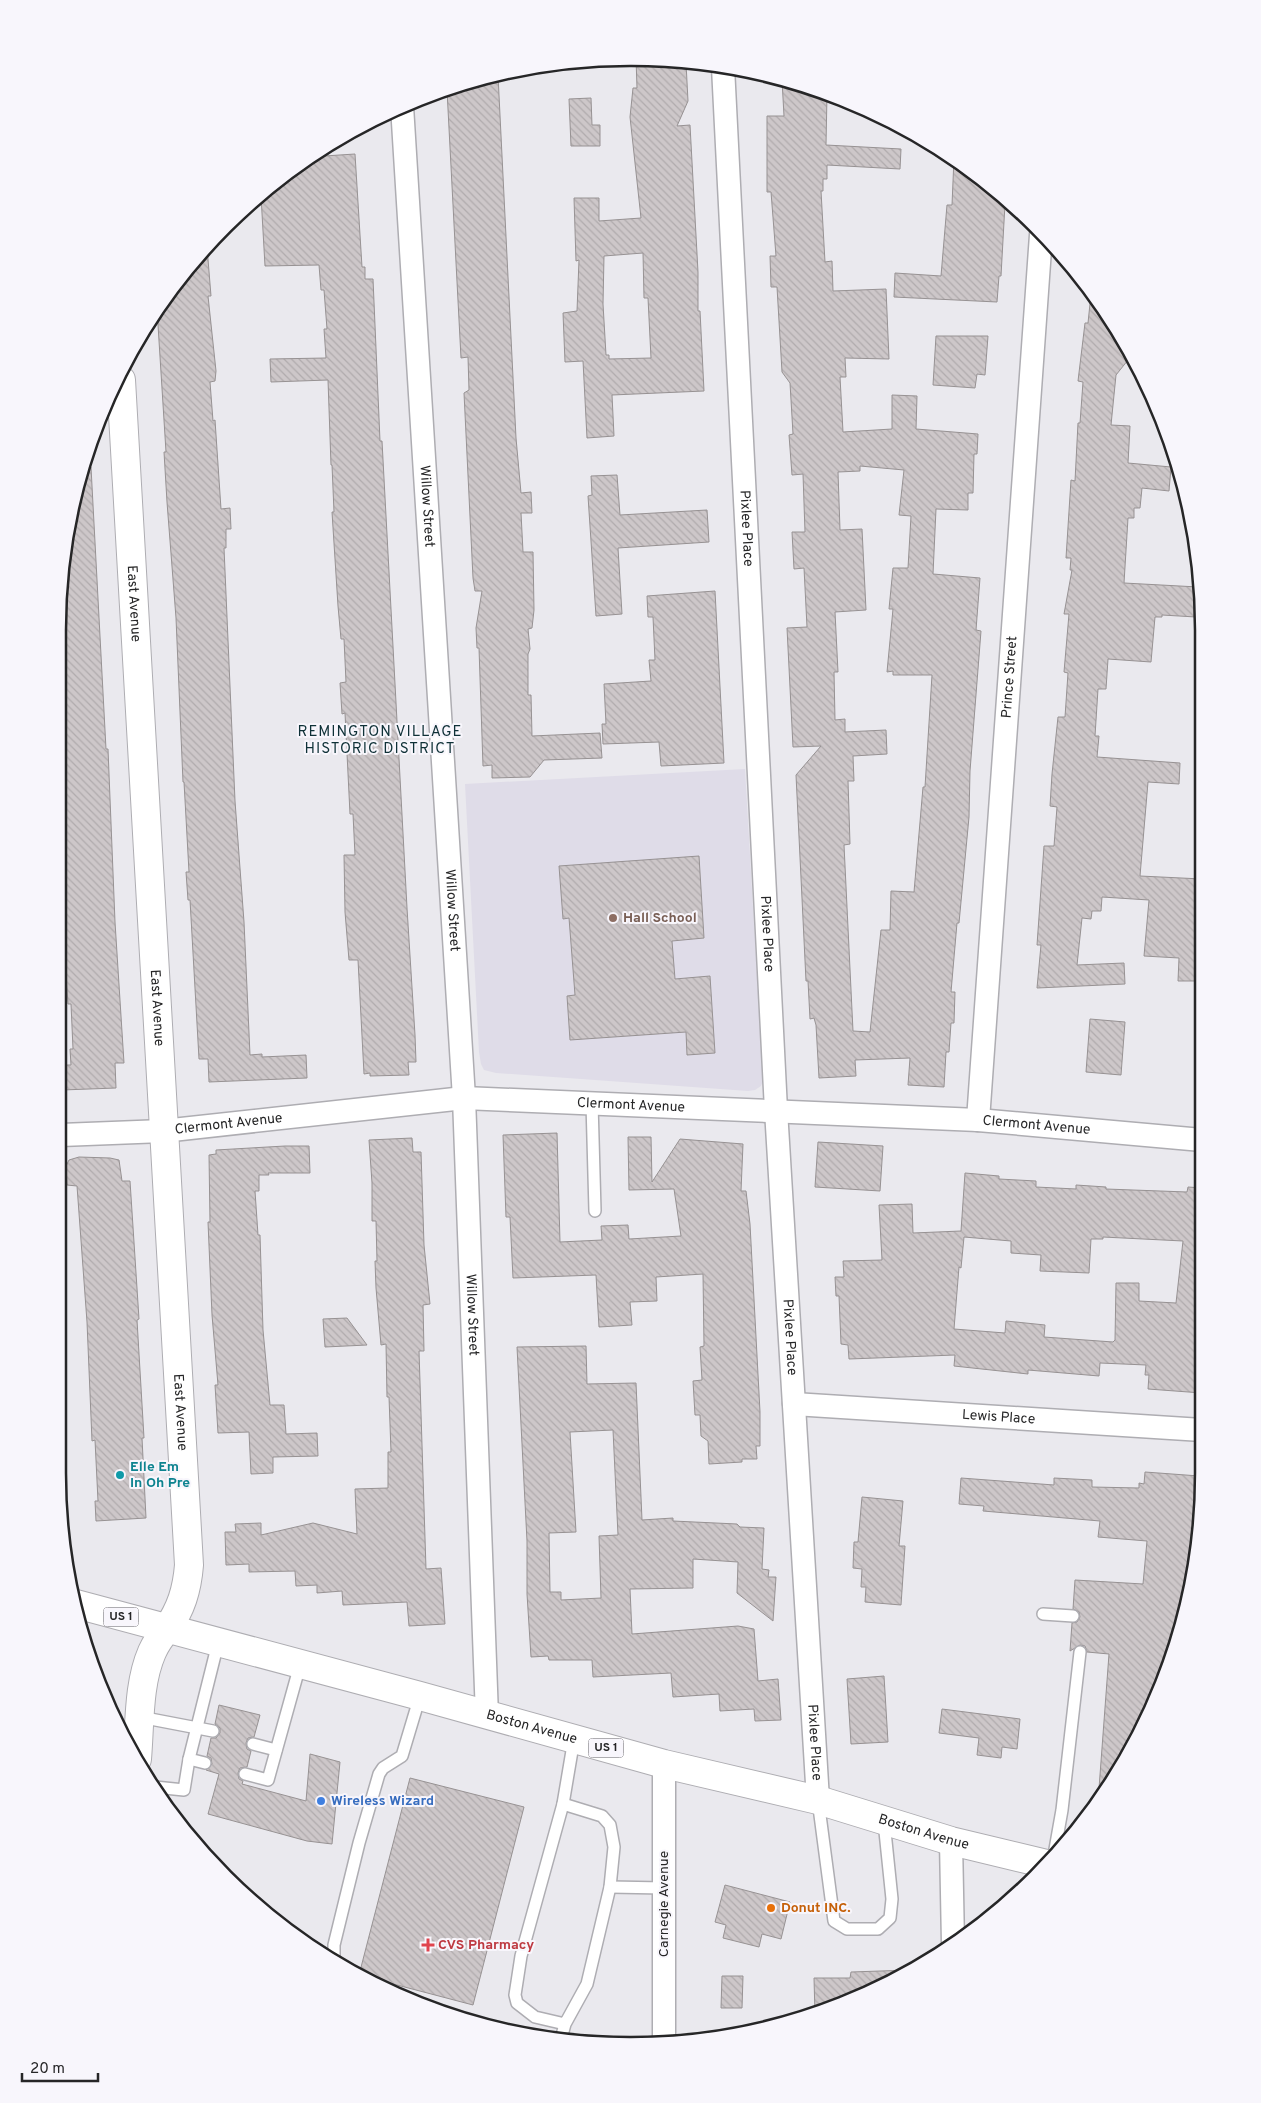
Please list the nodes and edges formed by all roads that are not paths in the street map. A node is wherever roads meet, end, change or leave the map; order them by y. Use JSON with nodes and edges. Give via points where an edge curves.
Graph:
{"nodes":[{"id":1,"x":723,"y":74,"type":"edge"},
{"id":2,"x":403,"y":115,"type":"edge"},
{"id":3,"x":1041,"y":244,"type":"edge"},
{"id":4,"x":121,"y":387,"type":"edge"},
{"id":5,"x":464,"y":1098,"type":"junction"},
{"id":6,"x":592,"y":1103,"type":"junction"},
{"id":7,"x":776,"y":1110,"type":"junction"},
{"id":8,"x":978,"y":1120,"type":"junction"},
{"id":9,"x":163,"y":1131,"type":"junction"},
{"id":10,"x":66,"y":1135,"type":"edge"},
{"id":11,"x":1195,"y":1139,"type":"edge"},
{"id":12,"x":594,"y":1211,"type":"dead end"},
{"id":13,"x":794,"y":1404,"type":"junction"},
{"id":14,"x":1195,"y":1430,"type":"edge"},
{"id":15,"x":82,"y":1606,"type":"edge"},
{"id":16,"x":1043,"y":1614,"type":"dead end"},
{"id":17,"x":1073,"y":1616,"type":"dead end"},
{"id":18,"x":167,"y":1629,"type":"junction"},
{"id":19,"x":218,"y":1643,"type":"junction"},
{"id":20,"x":1080,"y":1652,"type":"dead end"},
{"id":21,"x":300,"y":1665,"type":"junction"},
{"id":22,"x":420,"y":1696,"type":"junction"},
{"id":23,"x":487,"y":1716,"type":"junction"},
{"id":24,"x":140,"y":1718,"type":"junction"},
{"id":25,"x":196,"y":1727,"type":"junction"},
{"id":26,"x":213,"y":1732,"type":"dead end"},
{"id":27,"x":574,"y":1740,"type":"junction"},
{"id":28,"x":252,"y":1744,"type":"dead end"},
{"id":29,"x":138,"y":1747,"type":"edge"},
{"id":30,"x":276,"y":1750,"type":"junction"},
{"id":31,"x":189,"y":1759,"type":"junction"},
{"id":32,"x":205,"y":1763,"type":"dead end"},
{"id":33,"x":664,"y":1764,"type":"junction"},
{"id":34,"x":245,"y":1774,"type":"dead end"},
{"id":35,"x":162,"y":1788,"type":"edge"},
{"id":36,"x":818,"y":1800,"type":"junction"},
{"id":37,"x":563,"y":1804,"type":"junction"},
{"id":38,"x":884,"y":1820,"type":"junction"},
{"id":39,"x":951,"y":1841,"type":"junction"},
{"id":40,"x":1056,"y":1844,"type":"edge"},
{"id":41,"x":1038,"y":1862,"type":"edge"},
{"id":42,"x":610,"y":1887,"type":"junction"},
{"id":43,"x":664,"y":1888,"type":"junction"},
{"id":44,"x":953,"y":1936,"type":"edge"},
{"id":45,"x":334,"y":1952,"type":"edge"},
{"id":46,"x":565,"y":2024,"type":"junction"},
{"id":47,"x":563,"y":2033,"type":"edge"},
{"id":48,"x":664,"y":2036,"type":"edge"}],
"edges":[{"from":1,"to":7,"type":"street","name":"Pixlee Place"},
{"from":2,"to":5,"type":"street","name":"Willow Street"},
{"from":3,"to":8,"type":"street","name":"Prince Street"},
{"from":4,"to":9,"type":"street","name":"East Avenue"},
{"from":5,"to":6,"type":"street","name":"Clermont Avenue"},
{"from":5,"to":9,"type":"street","name":"Clermont Avenue"},
{"from":5,"to":23,"type":"street","name":"Willow Street"},
{"from":6,"to":7,"type":"street","name":"Clermont Avenue"},
{"from":6,"to":12,"type":"lane"},
{"from":7,"to":8,"type":"street","name":"Clermont Avenue"},
{"from":7,"to":13,"type":"street","name":"Pixlee Place"},
{"from":8,"to":11,"type":"street","name":"Clermont Avenue"},
{"from":9,"to":10,"type":"street","name":"Clermont Avenue"},
{"from":9,"to":18,"type":"street","name":"East Avenue","via":[[189,1564],[185,1597]]},
{"from":13,"to":14,"type":"street","name":"Lewis Place"},
{"from":13,"to":36,"type":"street","name":"Pixlee Place"},
{"from":15,"to":18,"type":"street","name":"Boston Avenue","number":"US 1"},
{"from":16,"to":17,"type":"lane"},
{"from":18,"to":19,"type":"street","name":"Boston Avenue","number":"US 1"},
{"from":18,"to":24,"type":"street","name":"East Avenue","via":[[152,1651],[147,1666]]},
{"from":19,"to":21,"type":"street","name":"Boston Avenue","number":"US 1"},
{"from":19,"to":25,"type":"lane"},
{"from":20,"to":40,"type":"lane"},
{"from":21,"to":22,"type":"street","name":"Boston Avenue","number":"US 1"},
{"from":21,"to":30,"type":"lane"},
{"from":22,"to":23,"type":"street","name":"Boston Avenue","number":"US 1"},
{"from":22,"to":45,"type":"lane","via":[[402,1756],[379,1774],[359,1843]]},
{"from":23,"to":27,"type":"street","name":"Boston Avenue","number":"US 1"},
{"from":24,"to":25,"type":"lane"},
{"from":24,"to":29,"type":"street","name":"East Avenue"},
{"from":25,"to":26,"type":"lane"},
{"from":25,"to":31,"type":"lane"},
{"from":27,"to":33,"type":"street","name":"Boston Avenue","number":"US 1"},
{"from":27,"to":37,"type":"lane"},
{"from":28,"to":30,"type":"lane"},
{"from":30,"to":34,"type":"lane","via":[[268,1780]]},
{"from":31,"to":32,"type":"lane"},
{"from":31,"to":35,"type":"lane","via":[[184,1790]]},
{"from":33,"to":36,"type":"street","name":"Boston Avenue","number":"US 1"},
{"from":33,"to":43,"type":"street","name":"Carnegie Avenue"},
{"from":36,"to":38,"type":"street","name":"Boston Avenue","number":"US 1"},
{"from":36,"to":38,"type":"lane","via":[[834,1921],[847,1929],[878,1929],[890,1918],[892,1899]]},
{"from":37,"to":42,"type":"lane","via":[[602,1816],[610,1826],[614,1847]]},
{"from":37,"to":46,"type":"lane","via":[[521,1956],[515,1994],[516,2003],[535,2017]]},
{"from":38,"to":39,"type":"street","name":"Boston Avenue","number":"US 1"},
{"from":39,"to":41,"type":"street","name":"Boston Avenue","number":"US 1"},
{"from":39,"to":44,"type":"street"},
{"from":42,"to":43,"type":"lane"},
{"from":42,"to":46,"type":"lane","via":[[587,1984]]},
{"from":43,"to":48,"type":"street","name":"Carnegie Avenue"},
{"from":46,"to":47,"type":"lane"}]}
